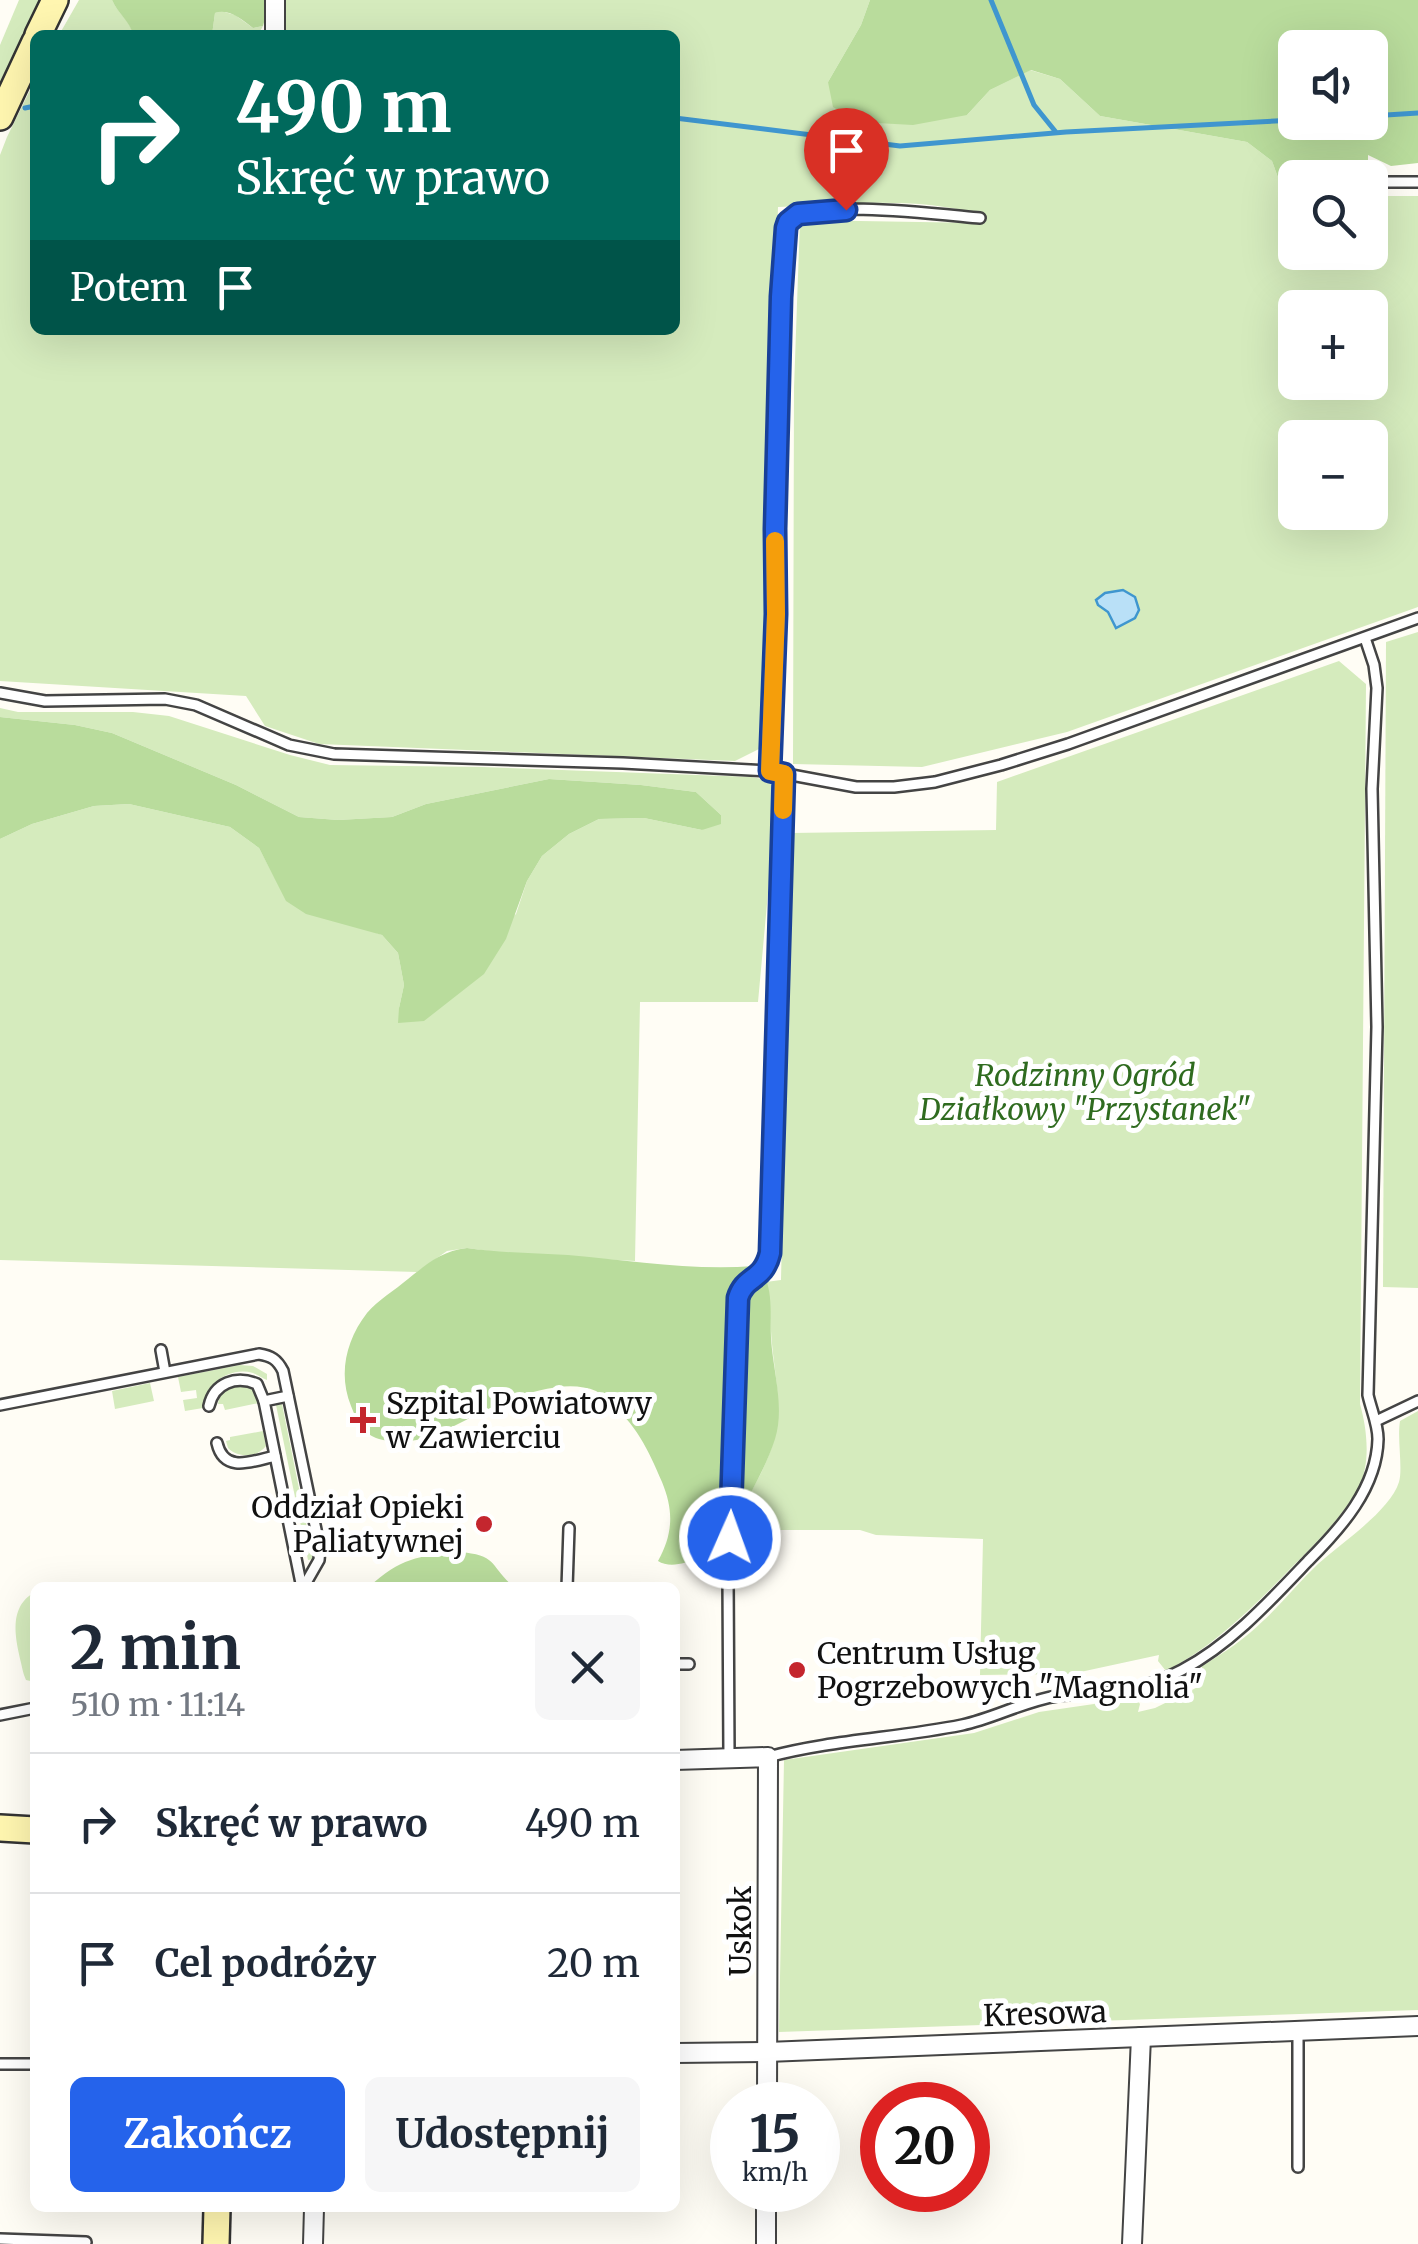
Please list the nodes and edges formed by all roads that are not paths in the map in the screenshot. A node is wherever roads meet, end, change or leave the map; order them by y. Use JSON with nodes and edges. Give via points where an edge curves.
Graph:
{"nodes":[{"id":1,"x":55,"y":0,"type":"edge"},
{"id":2,"x":275,"y":0,"type":"edge"},
{"id":3,"x":40,"y":30,"type":"edge"},
{"id":4,"x":275,"y":30,"type":"edge"},
{"id":5,"x":30,"y":53,"type":"edge"},
{"id":6,"x":0,"y":117,"type":"edge"},
{"id":7,"x":1388,"y":182,"type":"edge"},
{"id":8,"x":1418,"y":182,"type":"edge"},
{"id":9,"x":980,"y":218,"type":"dead end"},
{"id":10,"x":1418,"y":618,"type":"edge"},
{"id":11,"x":1365,"y":638,"type":"junction"},
{"id":12,"x":0,"y":692,"type":"edge"},
{"id":13,"x":770,"y":771,"type":"junction"},
{"id":14,"x":784,"y":774,"type":"junction"},
{"id":15,"x":160,"y":1350,"type":"dead end"},
{"id":16,"x":165,"y":1372,"type":"junction"},
{"id":17,"x":288,"y":1396,"type":"junction"},
{"id":18,"x":264,"y":1401,"type":"junction"},
{"id":19,"x":1418,"y":1401,"type":"edge"},
{"id":20,"x":0,"y":1405,"type":"edge"},
{"id":21,"x":209,"y":1406,"type":"dead end"},
{"id":22,"x":1376,"y":1421,"type":"junction"},
{"id":23,"x":217,"y":1443,"type":"dead end"},
{"id":24,"x":275,"y":1456,"type":"junction"},
{"id":25,"x":569,"y":1528,"type":"dead end"},
{"id":26,"x":301,"y":1582,"type":"edge"},
{"id":27,"x":305,"y":1582,"type":"edge"},
{"id":28,"x":566,"y":1582,"type":"edge"},
{"id":29,"x":680,"y":1664,"type":"edge"},
{"id":30,"x":690,"y":1664,"type":"dead end"},
{"id":31,"x":30,"y":1709,"type":"edge"},
{"id":32,"x":0,"y":1715,"type":"edge"},
{"id":33,"x":768,"y":1757,"type":"junction"},
{"id":34,"x":680,"y":1760,"type":"edge"},
{"id":35,"x":728,"y":1760,"type":"junction"},
{"id":36,"x":0,"y":1828,"type":"edge"},
{"id":37,"x":30,"y":1830,"type":"edge"},
{"id":38,"x":1418,"y":2026,"type":"edge"},
{"id":39,"x":1298,"y":2030,"type":"junction"},
{"id":40,"x":1140,"y":2037,"type":"junction"},
{"id":41,"x":766,"y":2052,"type":"junction"},
{"id":42,"x":680,"y":2053,"type":"edge"},
{"id":43,"x":0,"y":2064,"type":"edge"},
{"id":44,"x":30,"y":2064,"type":"edge"},
{"id":45,"x":766,"y":2082,"type":"edge"},
{"id":46,"x":1298,"y":2168,"type":"dead end"},
{"id":47,"x":217,"y":2212,"type":"edge"},
{"id":48,"x":314,"y":2212,"type":"edge"},
{"id":49,"x":766,"y":2212,"type":"edge"},
{"id":50,"x":0,"y":2239,"type":"edge"},
{"id":51,"x":86,"y":2242,"type":"dead end"},
{"id":52,"x":216,"y":2244,"type":"edge"},
{"id":53,"x":314,"y":2244,"type":"edge"},
{"id":54,"x":766,"y":2244,"type":"edge"},
{"id":55,"x":1132,"y":2244,"type":"edge"}],
"edges":[{"from":1,"to":3,"type":"street"},
{"from":2,"to":4,"type":"street"},
{"from":5,"to":6,"type":"street"},
{"from":7,"to":8,"type":"lane"},
{"from":9,"to":13,"type":"lane","via":[[846,210],[798,214],[788,222]]},
{"from":10,"to":11,"type":"lane"},
{"from":11,"to":14,"type":"lane","via":[[1068,744],[935,782],[856,786]]},
{"from":11,"to":22,"type":"lane","via":[[1377,688],[1368,1378]]},
{"from":12,"to":13,"type":"lane","via":[[44,701],[165,698],[289,745],[334,754]]},
{"from":13,"to":14,"type":"lane"},
{"from":14,"to":35,"type":"lane","via":[[770,1253],[766,1268],[740,1290],[736,1314]]},
{"from":15,"to":16,"type":"lane"},
{"from":16,"to":17,"type":"lane","via":[[270,1355],[283,1371]]},
{"from":16,"to":20,"type":"lane"},
{"from":17,"to":18,"type":"lane"},
{"from":17,"to":27,"type":"lane","via":[[320,1549]]},
{"from":18,"to":21,"type":"lane","via":[[257,1384],[240,1380],[221,1386]]},
{"from":18,"to":24,"type":"lane"},
{"from":19,"to":22,"type":"lane"},
{"from":22,"to":33,"type":"lane","via":[[1370,1481],[1331,1538],[1242,1627],[1183,1669],[1125,1690],[1057,1696],[958,1726]]},
{"from":23,"to":24,"type":"lane","via":[[231,1462]]},
{"from":24,"to":26,"type":"lane"},
{"from":25,"to":28,"type":"lane"},
{"from":29,"to":30,"type":"lane"},
{"from":31,"to":32,"type":"lane"},
{"from":33,"to":35,"type":"street"},
{"from":33,"to":41,"type":"street","name":"Uskok"},
{"from":34,"to":35,"type":"street"},
{"from":36,"to":37,"type":"street"},
{"from":38,"to":39,"type":"street","name":"Kresowa"},
{"from":39,"to":40,"type":"street","name":"Kresowa"},
{"from":39,"to":46,"type":"lane"},
{"from":40,"to":41,"type":"street","name":"Kresowa"},
{"from":40,"to":55,"type":"street"},
{"from":41,"to":42,"type":"street","name":"Kresowa"},
{"from":41,"to":45,"type":"street","name":"Uskok"},
{"from":43,"to":44,"type":"lane"},
{"from":47,"to":52,"type":"street"},
{"from":48,"to":53,"type":"street"},
{"from":49,"to":54,"type":"street"},
{"from":50,"to":51,"type":"lane"}]}
